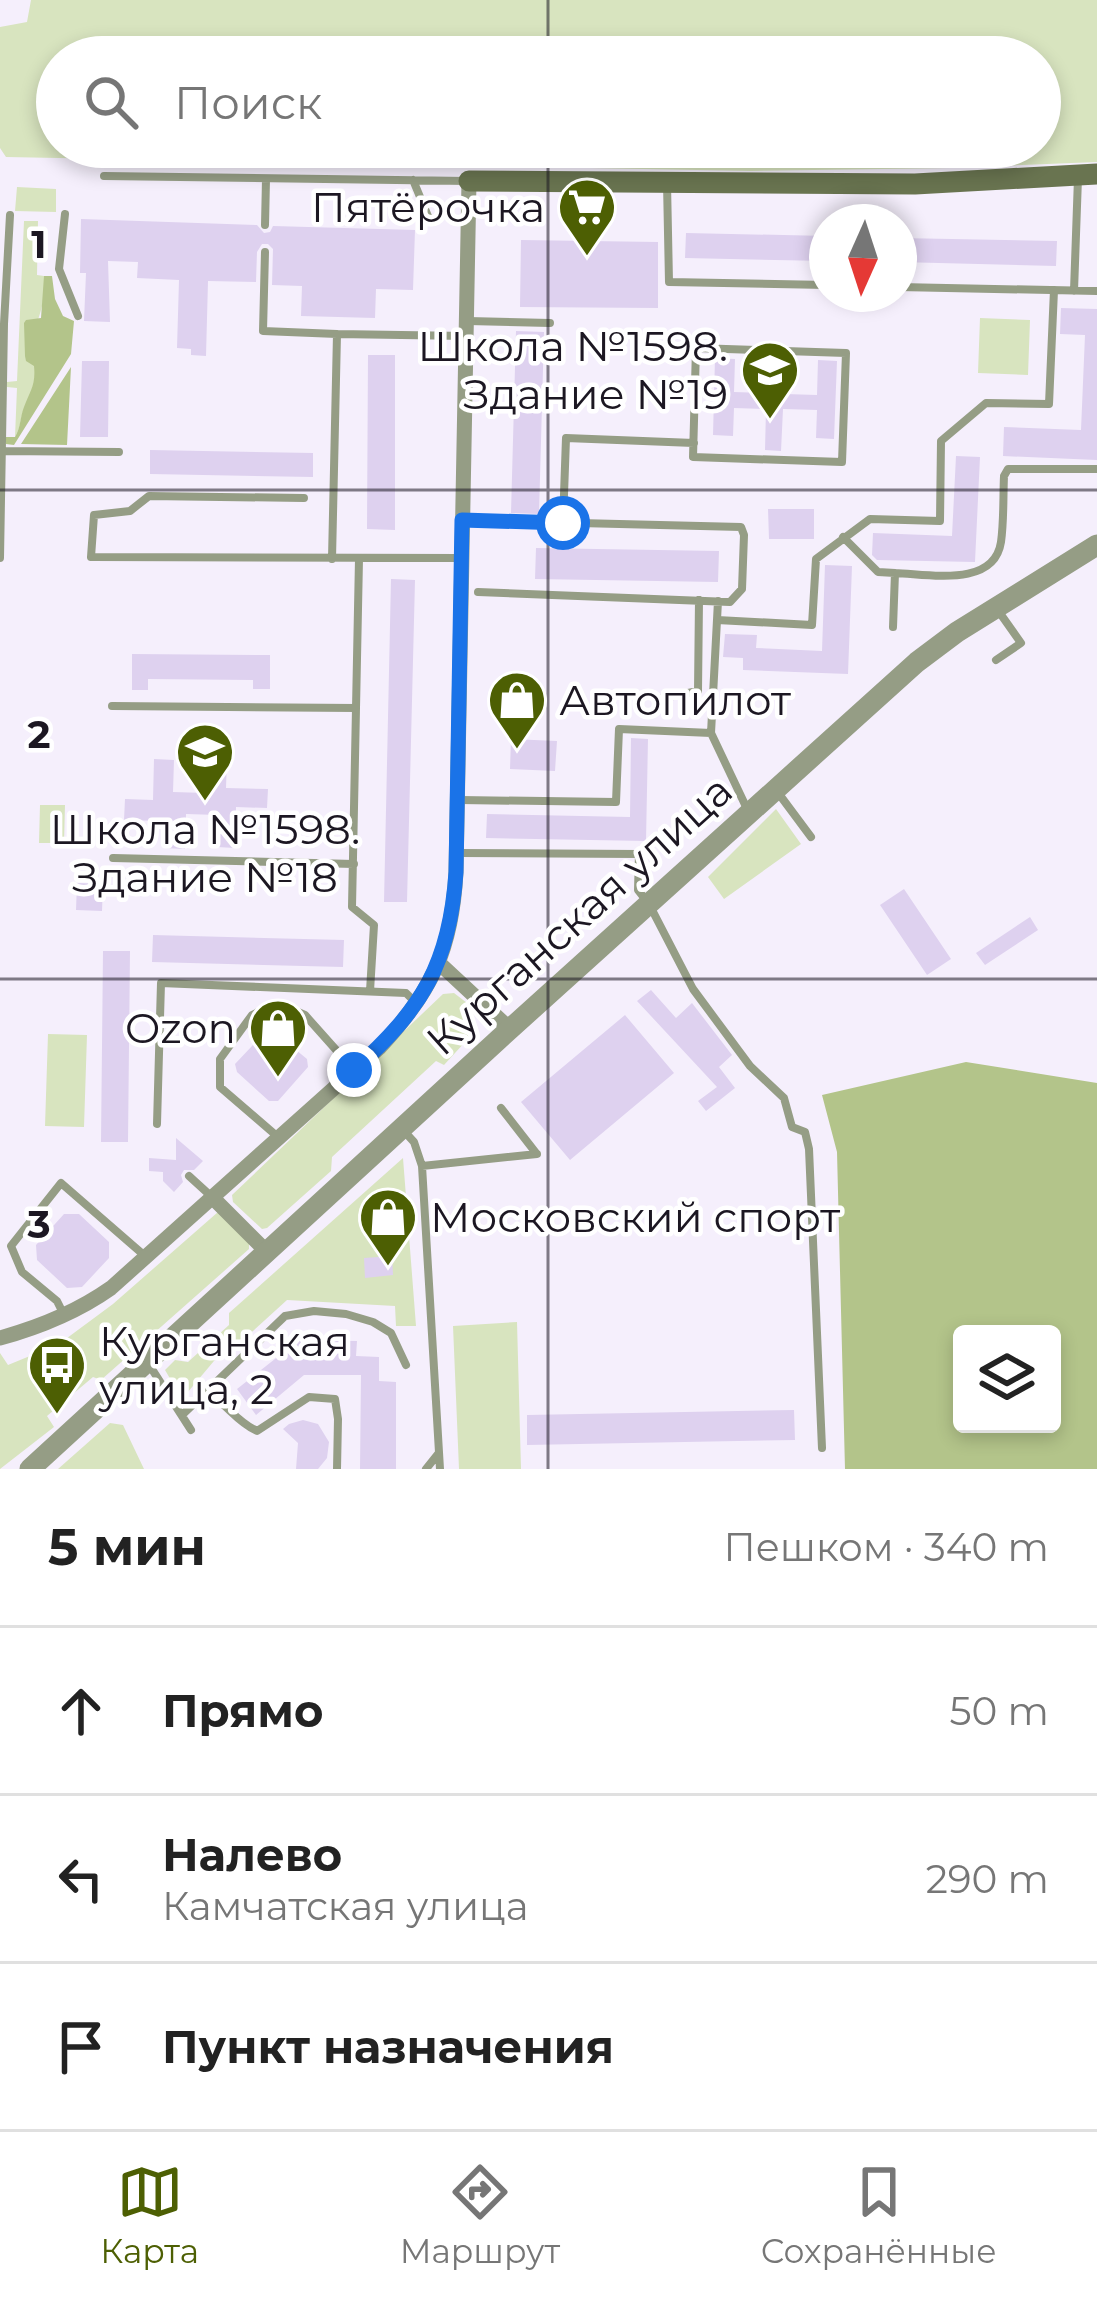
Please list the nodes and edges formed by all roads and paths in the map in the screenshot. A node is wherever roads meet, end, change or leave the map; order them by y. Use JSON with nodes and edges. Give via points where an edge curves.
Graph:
{"nodes":[{"id":1,"x":1088,"y":174,"type":"edge"},
{"id":2,"x":104,"y":176,"type":"dead end"},
{"id":3,"x":266,"y":178,"type":"junction"},
{"id":4,"x":413,"y":181,"type":"junction"},
{"id":5,"x":469,"y":181,"type":"junction"},
{"id":6,"x":667,"y":182,"type":"junction"},
{"id":7,"x":65,"y":214,"type":"dead end"},
{"id":8,"x":10,"y":215,"type":"dead end"},
{"id":9,"x":430,"y":221,"type":"dead end"},
{"id":10,"x":266,"y":225,"type":"dead end"},
{"id":11,"x":265,"y":252,"type":"dead end"},
{"id":12,"x":809,"y":285,"type":"edge"},
{"id":13,"x":917,"y":287,"type":"edge"},
{"id":14,"x":1054,"y":290,"type":"junction"},
{"id":15,"x":1074,"y":291,"type":"junction"},
{"id":16,"x":1097,"y":291,"type":"edge"},
{"id":17,"x":78,"y":316,"type":"dead end"},
{"id":18,"x":550,"y":323,"type":"dead end"},
{"id":19,"x":2,"y":324,"type":"edge"},
{"id":20,"x":466,"y":328,"type":"junction"},
{"id":21,"x":338,"y":334,"type":"junction"},
{"id":22,"x":694,"y":443,"type":"junction"},
{"id":23,"x":1,"y":451,"type":"edge"},
{"id":24,"x":119,"y":452,"type":"dead end"},
{"id":25,"x":1097,"y":469,"type":"edge"},
{"id":26,"x":0,"y":479,"type":"edge"},
{"id":27,"x":304,"y":499,"type":"dead end"},
{"id":28,"x":462,"y":520,"type":"junction"},
{"id":29,"x":563,"y":523,"type":"junction"},
{"id":30,"x":843,"y":537,"type":"junction"},
{"id":31,"x":1097,"y":545,"type":"edge"},
{"id":32,"x":0,"y":558,"type":"edge"},
{"id":33,"x":461,"y":558,"type":"junction"},
{"id":34,"x":332,"y":559,"type":"junction"},
{"id":35,"x":359,"y":559,"type":"junction"},
{"id":36,"x":895,"y":573,"type":"junction"},
{"id":37,"x":478,"y":592,"type":"dead end"},
{"id":38,"x":699,"y":600,"type":"junction"},
{"id":39,"x":718,"y":601,"type":"junction"},
{"id":40,"x":997,"y":608,"type":"junction"},
{"id":41,"x":717,"y":620,"type":"junction"},
{"id":42,"x":893,"y":626,"type":"dead end"},
{"id":43,"x":996,"y":660,"type":"dead end"},
{"id":44,"x":663,"y":698,"type":"dead end"},
{"id":45,"x":112,"y":706,"type":"dead end"},
{"id":46,"x":356,"y":708,"type":"junction"},
{"id":47,"x":711,"y":733,"type":"junction"},
{"id":48,"x":776,"y":790,"type":"junction"},
{"id":49,"x":457,"y":800,"type":"junction"},
{"id":50,"x":749,"y":814,"type":"junction"},
{"id":51,"x":811,"y":837,"type":"dead end"},
{"id":52,"x":456,"y":853,"type":"junction"},
{"id":53,"x":113,"y":858,"type":"dead end"},
{"id":54,"x":354,"y":864,"type":"junction"},
{"id":55,"x":649,"y":904,"type":"junction"},
{"id":56,"x":439,"y":963,"type":"junction"},
{"id":57,"x":370,"y":991,"type":"junction"},
{"id":58,"x":416,"y":1004,"type":"junction"},
{"id":59,"x":510,"y":1028,"type":"junction"},
{"id":60,"x":354,"y":1070,"type":"junction"},
{"id":61,"x":501,"y":1108,"type":"dead end"},
{"id":62,"x":157,"y":1124,"type":"dead end"},
{"id":63,"x":402,"y":1130,"type":"junction"},
{"id":64,"x":279,"y":1138,"type":"junction"},
{"id":65,"x":422,"y":1166,"type":"junction"},
{"id":66,"x":189,"y":1176,"type":"dead end"},
{"id":67,"x":213,"y":1198,"type":"junction"},
{"id":68,"x":266,"y":1251,"type":"junction"},
{"id":69,"x":146,"y":1257,"type":"junction"},
{"id":70,"x":64,"y":1316,"type":"junction"},
{"id":71,"x":0,"y":1338,"type":"edge"},
{"id":72,"x":147,"y":1361,"type":"junction"},
{"id":73,"x":406,"y":1365,"type":"dead end"},
{"id":74,"x":207,"y":1393,"type":"junction"},
{"id":75,"x":182,"y":1415,"type":"junction"},
{"id":76,"x":191,"y":1430,"type":"dead end"},
{"id":77,"x":822,"y":1448,"type":"dead end"},
{"id":78,"x":439,"y":1453,"type":"junction"},
{"id":79,"x":29,"y":1469,"type":"edge"},
{"id":80,"x":337,"y":1469,"type":"edge"},
{"id":81,"x":426,"y":1469,"type":"edge"},
{"id":82,"x":440,"y":1469,"type":"edge"}],
"edges":[{"from":1,"to":6,"type":"main road","via":[[915,184]]},
{"from":1,"to":15,"type":"lane"},
{"from":2,"to":3,"type":"lane"},
{"from":3,"to":4,"type":"lane"},
{"from":3,"to":10,"type":"lane"},
{"from":4,"to":5,"type":"lane"},
{"from":4,"to":9,"type":"lane"},
{"from":5,"to":6,"type":"main road"},
{"from":5,"to":20,"type":"street"},
{"from":6,"to":12,"type":"lane","via":[[669,282]]},
{"from":7,"to":17,"type":"lane","via":[[59,269]]},
{"from":8,"to":19,"type":"lane"},
{"from":11,"to":21,"type":"lane","via":[[263,331]]},
{"from":13,"to":14,"type":"lane"},
{"from":14,"to":15,"type":"lane"},
{"from":14,"to":30,"type":"lane","via":[[1049,404],[986,404],[941,441],[940,521],[870,519]]},
{"from":15,"to":16,"type":"lane"},
{"from":18,"to":20,"type":"lane"},
{"from":19,"to":23,"type":"lane"},
{"from":20,"to":21,"type":"lane"},
{"from":20,"to":28,"type":"street"},
{"from":21,"to":34,"type":"lane"},
{"from":22,"to":22,"type":"lane","via":[[697,348],[845,352],[842,462],[693,457]]},
{"from":22,"to":29,"type":"lane","via":[[566,438]]},
{"from":23,"to":24,"type":"lane"},
{"from":23,"to":26,"type":"lane"},
{"from":25,"to":36,"type":"lane","via":[[1008,469],[995,560],[980,572]]},
{"from":26,"to":32,"type":"lane"},
{"from":27,"to":34,"type":"lane","via":[[149,496],[130,511],[94,515],[92,557]]},
{"from":28,"to":29,"type":"lane"},
{"from":28,"to":33,"type":"street"},
{"from":29,"to":39,"type":"lane","via":[[740,526],[742,589],[730,602]]},
{"from":30,"to":36,"type":"lane","via":[[878,572]]},
{"from":30,"to":41,"type":"lane","via":[[816,559],[812,625]]},
{"from":31,"to":40,"type":"street","name":"Курганская улица"},
{"from":33,"to":35,"type":"lane"},
{"from":33,"to":49,"type":"street"},
{"from":34,"to":35,"type":"lane"},
{"from":35,"to":46,"type":"lane"},
{"from":36,"to":42,"type":"lane"},
{"from":37,"to":38,"type":"lane"},
{"from":38,"to":39,"type":"lane"},
{"from":38,"to":44,"type":"lane","via":[[698,691]]},
{"from":39,"to":41,"type":"lane"},
{"from":40,"to":43,"type":"lane","via":[[1021,643]]},
{"from":40,"to":48,"type":"street","name":"Курганская улица","via":[[926,654]]},
{"from":41,"to":47,"type":"lane"},
{"from":45,"to":46,"type":"lane"},
{"from":46,"to":54,"type":"lane"},
{"from":47,"to":49,"type":"lane","via":[[619,729],[616,802]]},
{"from":47,"to":50,"type":"lane"},
{"from":48,"to":50,"type":"street","name":"Курганская улица"},
{"from":48,"to":51,"type":"lane"},
{"from":49,"to":52,"type":"street"},
{"from":50,"to":55,"type":"street","name":"Курганская улица"},
{"from":52,"to":55,"type":"lane","via":[[639,854],[638,890]]},
{"from":52,"to":56,"type":"street"},
{"from":53,"to":54,"type":"lane"},
{"from":54,"to":57,"type":"lane","via":[[352,907],[374,925]]},
{"from":55,"to":59,"type":"street","name":"Курганская улица"},
{"from":55,"to":77,"type":"lane","via":[[693,989],[784,1098],[792,1126],[805,1132]]},
{"from":56,"to":58,"type":"street"},
{"from":56,"to":59,"type":"street"},
{"from":57,"to":58,"type":"lane","via":[[406,993]]},
{"from":57,"to":62,"type":"lane","via":[[161,982]]},
{"from":58,"to":60,"type":"street"},
{"from":59,"to":63,"type":"street","name":"Курганская улица"},
{"from":60,"to":64,"type":"street"},
{"from":60,"to":64,"type":"lane","via":[[305,1015],[277,1004],[252,1016],[220,1059],[220,1087]]},
{"from":61,"to":65,"type":"lane","via":[[537,1154]]},
{"from":63,"to":65,"type":"lane"},
{"from":63,"to":68,"type":"street","name":"Курганская улица"},
{"from":64,"to":67,"type":"street"},
{"from":65,"to":78,"type":"lane"},
{"from":66,"to":67,"type":"lane"},
{"from":67,"to":68,"type":"street"},
{"from":67,"to":69,"type":"street"},
{"from":68,"to":72,"type":"street","name":"Курганская улица"},
{"from":69,"to":70,"type":"street"},
{"from":69,"to":70,"type":"lane","via":[[61,1183],[11,1246],[22,1272]]},
{"from":70,"to":71,"type":"street"},
{"from":72,"to":75,"type":"lane"},
{"from":72,"to":79,"type":"street","name":"Курганская улица"},
{"from":73,"to":74,"type":"lane","via":[[391,1333],[373,1322],[314,1311],[285,1316]]},
{"from":74,"to":75,"type":"lane"},
{"from":74,"to":80,"type":"lane","via":[[257,1431],[309,1397],[335,1399]]},
{"from":75,"to":76,"type":"lane"},
{"from":78,"to":81,"type":"lane"},
{"from":78,"to":82,"type":"lane"}]}
